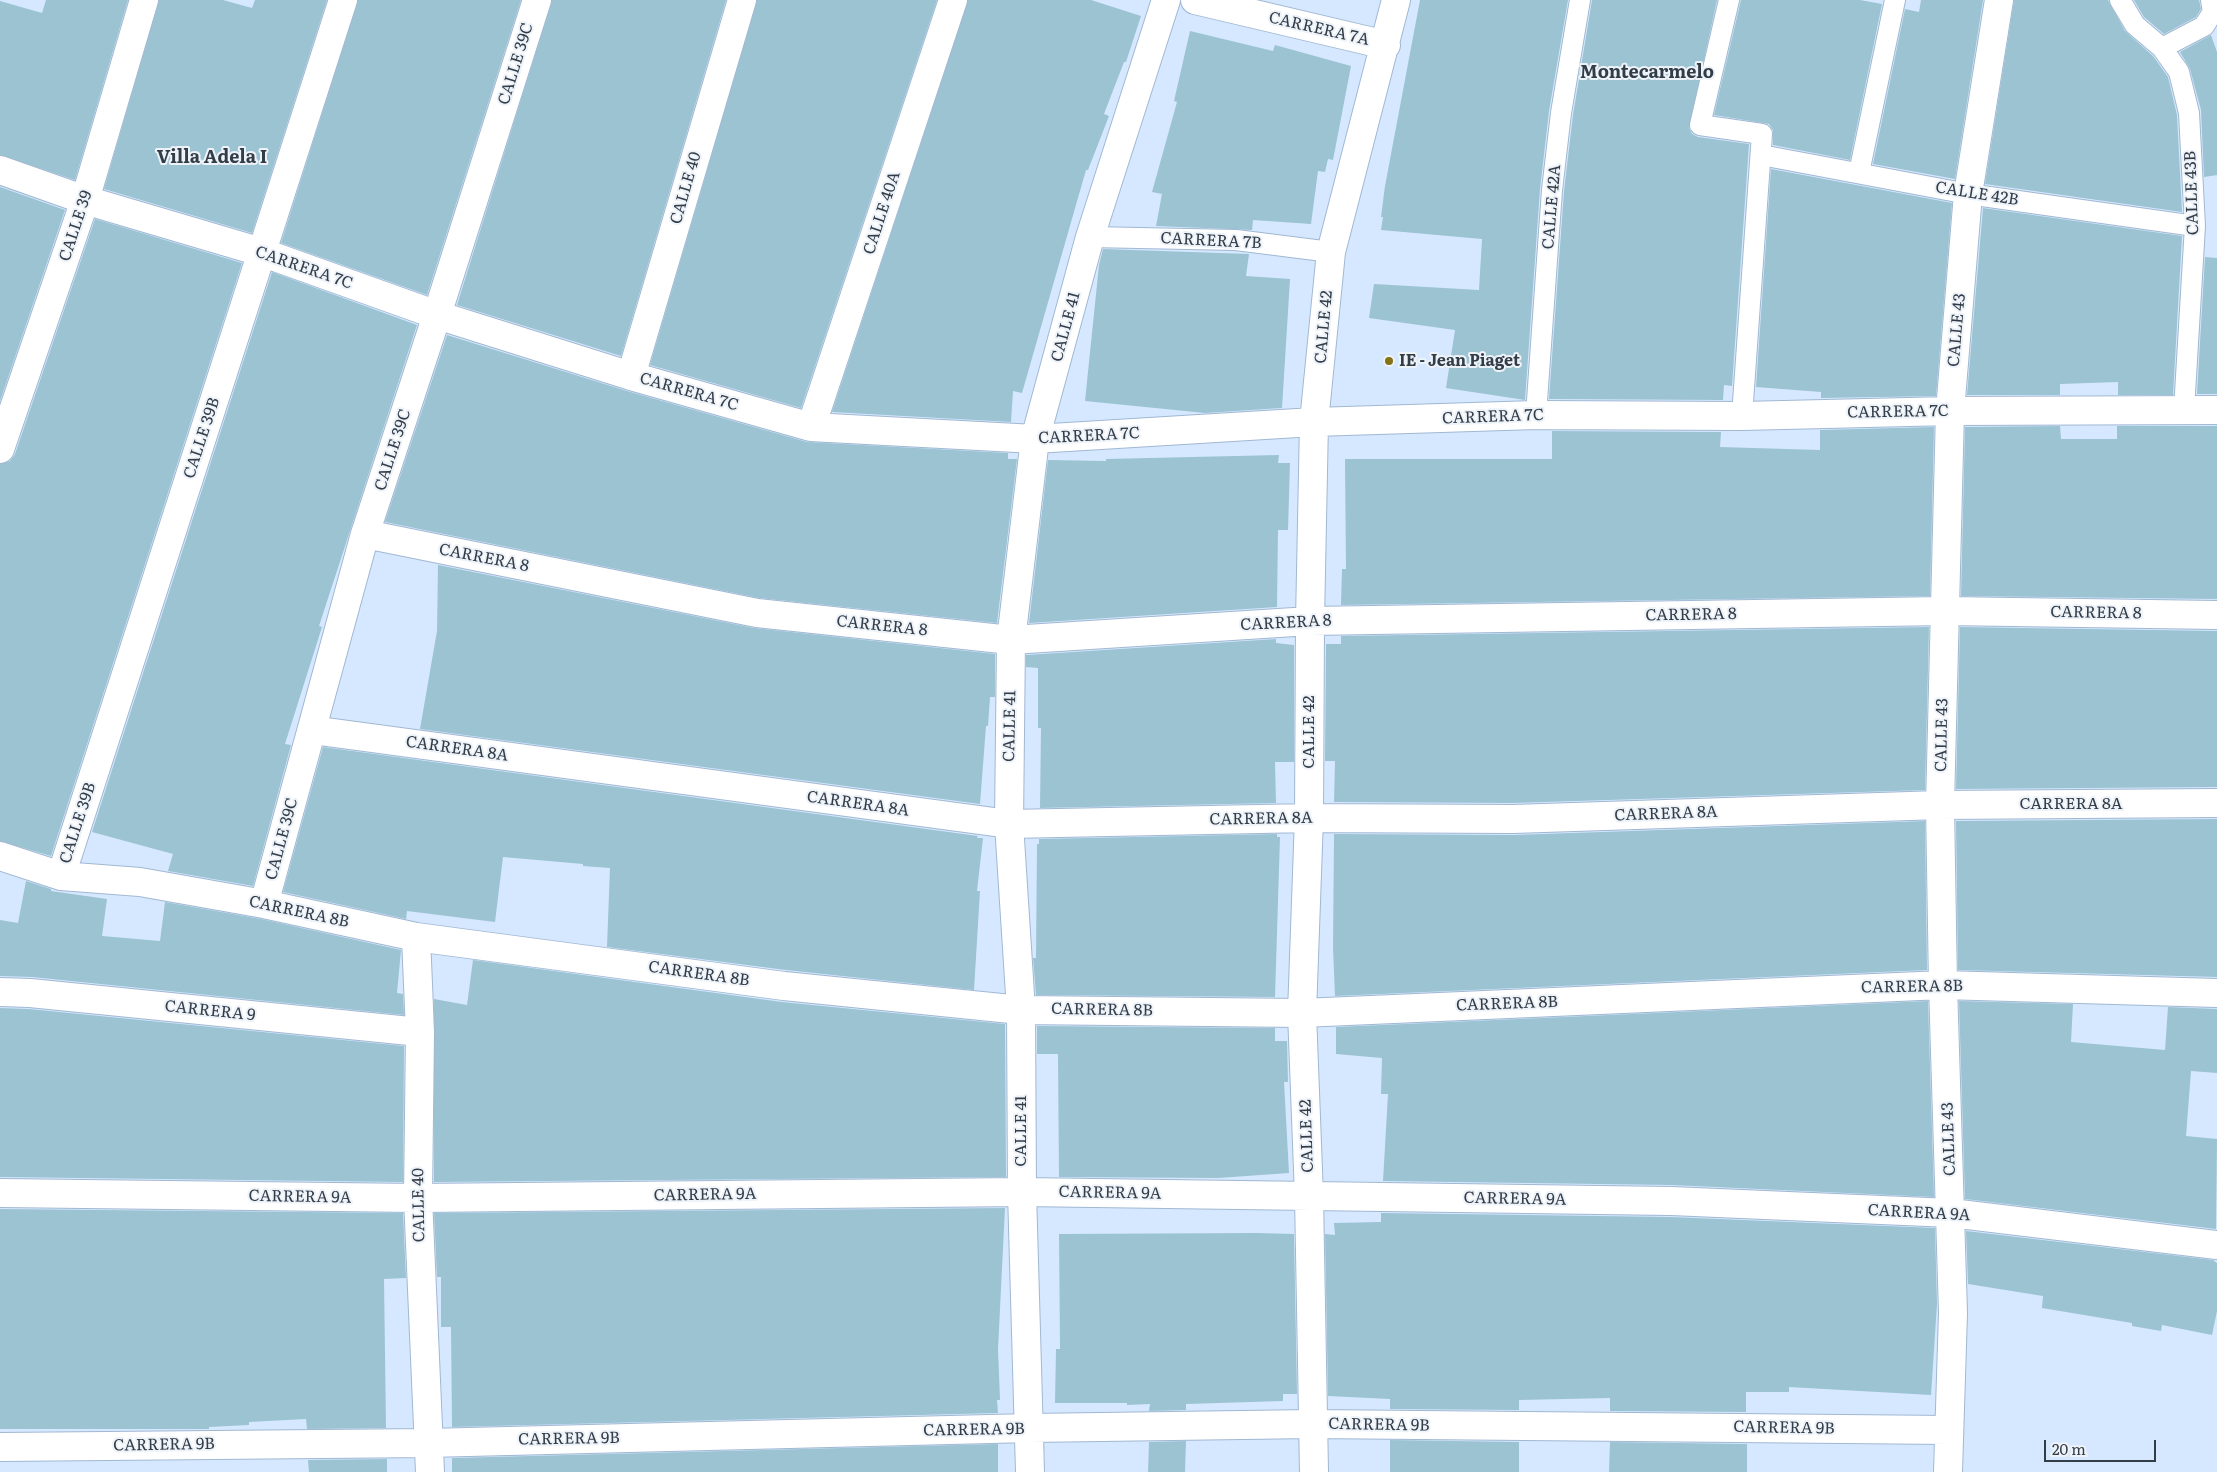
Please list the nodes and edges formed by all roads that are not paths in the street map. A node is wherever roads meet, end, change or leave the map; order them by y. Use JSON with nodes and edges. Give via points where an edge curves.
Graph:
{"nodes":[{"id":1,"x":144,"y":0,"type":"edge"},
{"id":2,"x":343,"y":0,"type":"edge"},
{"id":3,"x":536,"y":0,"type":"edge"},
{"id":4,"x":742,"y":0,"type":"edge"},
{"id":5,"x":953,"y":0,"type":"edge"},
{"id":6,"x":1166,"y":0,"type":"edge"},
{"id":7,"x":1195,"y":0,"type":"edge"},
{"id":8,"x":1396,"y":0,"type":"edge"},
{"id":9,"x":1580,"y":0,"type":"edge"},
{"id":10,"x":1730,"y":0,"type":"edge"},
{"id":11,"x":1896,"y":0,"type":"edge"},
{"id":12,"x":1999,"y":0,"type":"edge"},
{"id":13,"x":2120,"y":0,"type":"edge"},
{"id":14,"x":2211,"y":0,"type":"edge"},
{"id":15,"x":1386,"y":44,"type":"junction"},
{"id":16,"x":2162,"y":48,"type":"junction"},
{"id":17,"x":1761,"y":155,"type":"junction"},
{"id":18,"x":0,"y":170,"type":"edge"},
{"id":19,"x":1859,"y":173,"type":"junction"},
{"id":20,"x":1968,"y":194,"type":"junction"},
{"id":21,"x":85,"y":200,"type":"junction"},
{"id":22,"x":2195,"y":226,"type":"junction"},
{"id":23,"x":1090,"y":237,"type":"junction"},
{"id":24,"x":261,"y":252,"type":"junction"},
{"id":25,"x":1331,"y":252,"type":"junction"},
{"id":26,"x":437,"y":315,"type":"junction"},
{"id":27,"x":631,"y":376,"type":"junction"},
{"id":28,"x":2184,"y":410,"type":"junction"},
{"id":29,"x":2217,"y":410,"type":"edge"},
{"id":30,"x":1950,"y":411,"type":"junction"},
{"id":31,"x":1536,"y":415,"type":"junction"},
{"id":32,"x":1742,"y":416,"type":"junction"},
{"id":33,"x":1314,"y":422,"type":"junction"},
{"id":34,"x":811,"y":427,"type":"junction"},
{"id":35,"x":1035,"y":440,"type":"junction"},
{"id":36,"x":0,"y":449,"type":"edge"},
{"id":37,"x":365,"y":534,"type":"junction"},
{"id":38,"x":1945,"y":611,"type":"junction"},
{"id":39,"x":2217,"y":615,"type":"edge"},
{"id":40,"x":1310,"y":621,"type":"junction"},
{"id":41,"x":1011,"y":640,"type":"junction"},
{"id":42,"x":312,"y":730,"type":"junction"},
{"id":43,"x":2217,"y":803,"type":"edge"},
{"id":44,"x":1940,"y":805,"type":"junction"},
{"id":45,"x":1309,"y":818,"type":"junction"},
{"id":46,"x":1009,"y":824,"type":"junction"},
{"id":47,"x":0,"y":856,"type":"edge"},
{"id":48,"x":62,"y":876,"type":"junction"},
{"id":49,"x":264,"y":904,"type":"junction"},
{"id":50,"x":416,"y":937,"type":"junction"},
{"id":51,"x":1943,"y":985,"type":"junction"},
{"id":52,"x":0,"y":992,"type":"edge"},
{"id":53,"x":2217,"y":993,"type":"edge"},
{"id":54,"x":1021,"y":1010,"type":"junction"},
{"id":55,"x":1302,"y":1012,"type":"junction"},
{"id":56,"x":420,"y":1032,"type":"junction"},
{"id":57,"x":1022,"y":1192,"type":"junction"},
{"id":58,"x":0,"y":1193,"type":"edge"},
{"id":59,"x":1309,"y":1196,"type":"junction"},
{"id":60,"x":418,"y":1198,"type":"junction"},
{"id":61,"x":1951,"y":1213,"type":"junction"},
{"id":62,"x":2217,"y":1245,"type":"edge"},
{"id":63,"x":1313,"y":1424,"type":"junction"},
{"id":64,"x":1030,"y":1428,"type":"junction"},
{"id":65,"x":1948,"y":1430,"type":"junction"},
{"id":66,"x":428,"y":1442,"type":"junction"},
{"id":67,"x":0,"y":1447,"type":"edge"},
{"id":68,"x":430,"y":1472,"type":"edge"},
{"id":69,"x":1030,"y":1472,"type":"edge"},
{"id":70,"x":1314,"y":1472,"type":"edge"},
{"id":71,"x":1948,"y":1472,"type":"edge"}],
"edges":[{"from":1,"to":21,"type":"street","name":"CALLE 39"},
{"from":2,"to":24,"type":"street","name":"CALLE 39B"},
{"from":3,"to":26,"type":"street","name":"CALLE 39C"},
{"from":4,"to":27,"type":"street","name":"CALLE 40"},
{"from":5,"to":34,"type":"street","name":"CALLE 40A"},
{"from":6,"to":23,"type":"street","name":"CALLE 41"},
{"from":7,"to":15,"type":"street","name":"CARRERA 7A"},
{"from":8,"to":15,"type":"street","name":"CALLE 42"},
{"from":9,"to":31,"type":"lane","name":"CALLE 42A","via":[[1552,190]]},
{"from":10,"to":17,"type":"lane","via":[[1700,125],[1762,134]]},
{"from":11,"to":19,"type":"lane"},
{"from":12,"to":20,"type":"street","name":"CALLE 43"},
{"from":13,"to":16,"type":"lane","name":"CALLE 43B","via":[[2134,25]]},
{"from":14,"to":16,"type":"lane","via":[[2213,12],[2204,26]]},
{"from":15,"to":25,"type":"street","name":"CALLE 42"},
{"from":16,"to":22,"type":"lane","name":"CALLE 43B","via":[[2179,72],[2190,113]]},
{"from":17,"to":19,"type":"lane","name":"CALLE 42B"},
{"from":17,"to":32,"type":"lane"},
{"from":18,"to":21,"type":"street","name":"CARRERA 7C"},
{"from":19,"to":20,"type":"lane","name":"CALLE 42B"},
{"from":20,"to":22,"type":"lane","name":"CALLE 42B"},
{"from":20,"to":30,"type":"street","name":"CALLE 43"},
{"from":21,"to":24,"type":"street","name":"CARRERA 7C"},
{"from":21,"to":36,"type":"street","name":"CALLE 39"},
{"from":22,"to":28,"type":"lane","name":"CALLE 43B"},
{"from":23,"to":25,"type":"lane","name":"CARRERA 7B","via":[[1236,240]]},
{"from":23,"to":35,"type":"street","name":"CALLE 41"},
{"from":24,"to":26,"type":"street","name":"CARRERA 7C"},
{"from":24,"to":48,"type":"street","name":"CALLE 39B"},
{"from":25,"to":33,"type":"street","name":"CALLE 42"},
{"from":26,"to":27,"type":"street","name":"CARRERA 7C"},
{"from":26,"to":37,"type":"street","name":"CALLE 39C"},
{"from":27,"to":34,"type":"street","name":"CARRERA 7C"},
{"from":28,"to":29,"type":"street","name":"CARRERA 7C"},
{"from":28,"to":30,"type":"street","name":"CARRERA 7C"},
{"from":30,"to":32,"type":"street","name":"CARRERA 7C"},
{"from":30,"to":38,"type":"street","name":"CALLE 43"},
{"from":31,"to":32,"type":"street","name":"CARRERA 7C"},
{"from":31,"to":33,"type":"street","name":"CARRERA 7C"},
{"from":33,"to":35,"type":"street","name":"CARRERA 7C"},
{"from":33,"to":40,"type":"street","name":"CALLE 42"},
{"from":34,"to":35,"type":"street","name":"CARRERA 7C"},
{"from":35,"to":41,"type":"street","name":"CALLE 41"},
{"from":37,"to":41,"type":"street","name":"CARRERA 8","via":[[757,613]]},
{"from":37,"to":42,"type":"street","name":"CALLE 39C"},
{"from":38,"to":39,"type":"street","name":"CARRERA 8"},
{"from":38,"to":40,"type":"street","name":"CARRERA 8"},
{"from":38,"to":44,"type":"street","name":"CALLE 43"},
{"from":40,"to":41,"type":"street","name":"CARRERA 8"},
{"from":40,"to":45,"type":"street","name":"CALLE 42"},
{"from":41,"to":46,"type":"street","name":"CALLE 41"},
{"from":42,"to":46,"type":"street","name":"CARRERA 8A"},
{"from":42,"to":49,"type":"street","name":"CALLE 39C"},
{"from":43,"to":44,"type":"street","name":"CARRERA 8A"},
{"from":44,"to":45,"type":"street","name":"CARRERA 8A","via":[[1514,819]]},
{"from":44,"to":51,"type":"street","name":"CALLE 43"},
{"from":45,"to":46,"type":"street","name":"CARRERA 8A"},
{"from":45,"to":55,"type":"street","name":"CALLE 42"},
{"from":46,"to":54,"type":"street","name":"CALLE 41"},
{"from":47,"to":48,"type":"street","name":"CARRERA 8B"},
{"from":48,"to":49,"type":"street","name":"CARRERA 8B","via":[[140,882]]},
{"from":49,"to":50,"type":"street","name":"CARRERA 8B"},
{"from":50,"to":54,"type":"street","name":"CARRERA 8B","via":[[784,986]]},
{"from":50,"to":56,"type":"street","name":"CALLE 40"},
{"from":51,"to":53,"type":"street","name":"CARRERA 8B"},
{"from":51,"to":55,"type":"street","name":"CARRERA 8B"},
{"from":51,"to":61,"type":"street","name":"CALLE 43"},
{"from":52,"to":56,"type":"street","name":"CARRERA 9"},
{"from":54,"to":55,"type":"street","name":"CARRERA 8B"},
{"from":54,"to":57,"type":"street","name":"CALLE 41"},
{"from":55,"to":59,"type":"street","name":"CALLE 42"},
{"from":56,"to":60,"type":"street","name":"CALLE 40"},
{"from":57,"to":59,"type":"street","name":"CARRERA 9A"},
{"from":57,"to":60,"type":"street","name":"CARRERA 9A"},
{"from":57,"to":64,"type":"street","name":"CALLE 41"},
{"from":58,"to":60,"type":"street","name":"CARRERA 9A"},
{"from":59,"to":61,"type":"street","name":"CARRERA 9A","via":[[1671,1201]]},
{"from":59,"to":63,"type":"street","name":"CALLE 42"},
{"from":60,"to":66,"type":"street","name":"CALLE 40"},
{"from":61,"to":62,"type":"street","name":"CARRERA 9A"},
{"from":61,"to":65,"type":"street","name":"CALLE 43","via":[[1953,1313]]},
{"from":63,"to":64,"type":"street","name":"CARRERA 9B"},
{"from":63,"to":65,"type":"street","name":"CARRERA 9B"},
{"from":63,"to":70,"type":"street","name":"CALLE 42"},
{"from":64,"to":66,"type":"street","name":"CARRERA 9B"},
{"from":64,"to":69,"type":"street","name":"CALLE 41"},
{"from":65,"to":71,"type":"street","name":"CALLE 43"},
{"from":66,"to":67,"type":"street","name":"CARRERA 9B"},
{"from":66,"to":68,"type":"street","name":"CALLE 40"}]}
